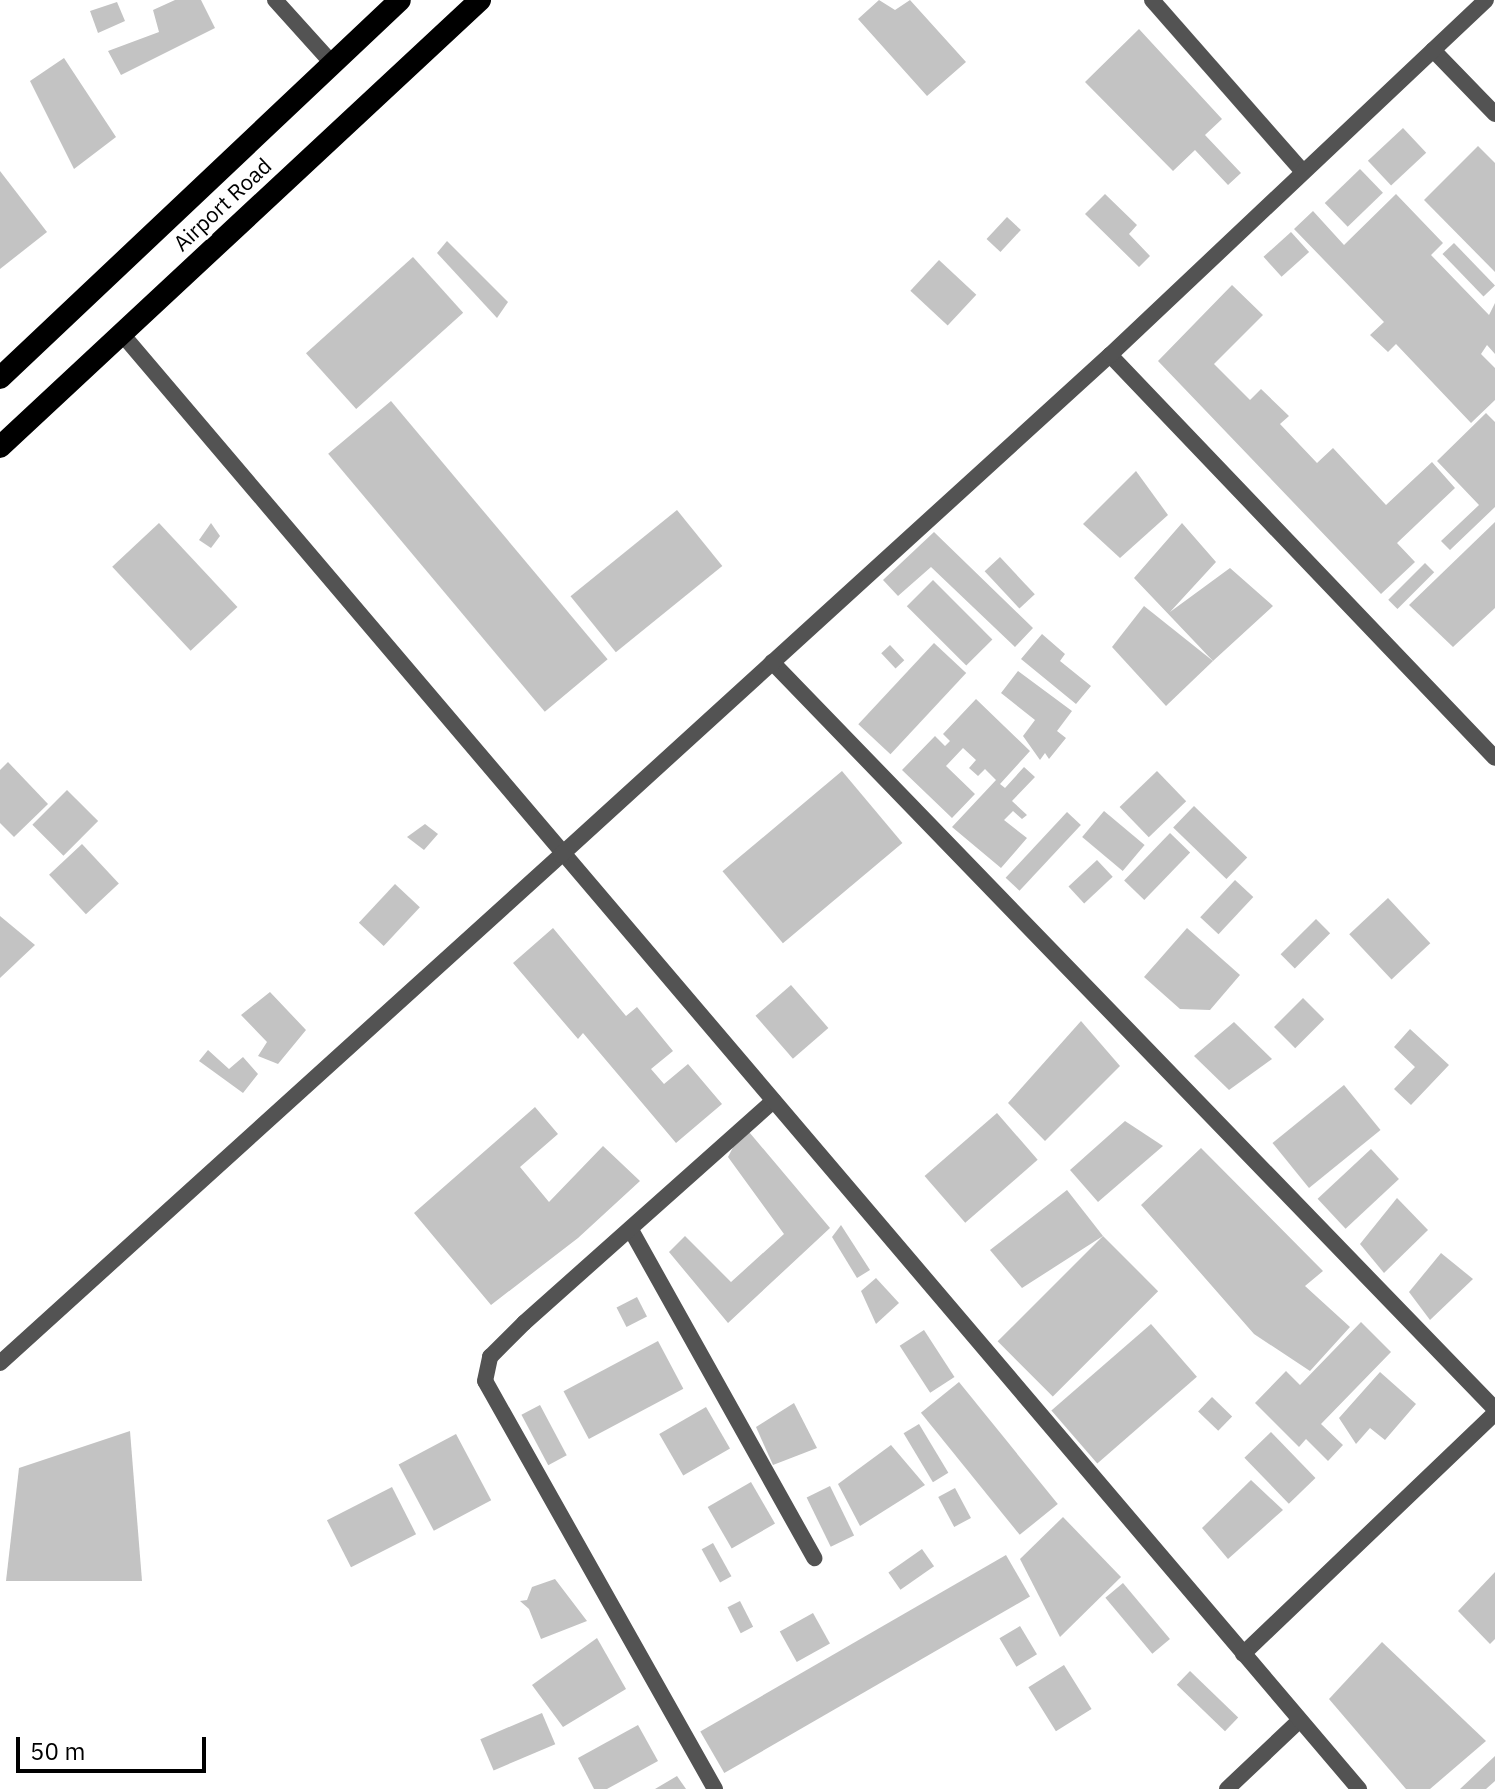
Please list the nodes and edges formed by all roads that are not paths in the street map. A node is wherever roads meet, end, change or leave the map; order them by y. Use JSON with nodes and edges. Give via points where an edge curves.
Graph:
{"nodes":[{"id":1,"x":275,"y":0,"type":"edge"},
{"id":2,"x":400,"y":0,"type":"edge"},
{"id":3,"x":480,"y":0,"type":"edge"},
{"id":4,"x":1152,"y":0,"type":"edge"},
{"id":5,"x":1486,"y":0,"type":"edge"},
{"id":6,"x":1433,"y":50,"type":"junction"},
{"id":7,"x":332,"y":63,"type":"junction"},
{"id":8,"x":1495,"y":114,"type":"edge"},
{"id":9,"x":1303,"y":172,"type":"junction"},
{"id":10,"x":122,"y":334,"type":"junction"},
{"id":11,"x":1110,"y":355,"type":"junction"},
{"id":12,"x":0,"y":378,"type":"edge"},
{"id":13,"x":0,"y":447,"type":"edge"},
{"id":14,"x":772,"y":662,"type":"junction"},
{"id":15,"x":1495,"y":758,"type":"edge"},
{"id":16,"x":561,"y":855,"type":"junction"},
{"id":17,"x":773,"y":1101,"type":"junction"},
{"id":18,"x":631,"y":1230,"type":"junction"},
{"id":19,"x":0,"y":1363,"type":"edge"},
{"id":20,"x":1495,"y":1411,"type":"edge"},
{"id":21,"x":814,"y":1558,"type":"dead end"},
{"id":22,"x":1243,"y":1654,"type":"junction"},
{"id":23,"x":1300,"y":1720,"type":"junction"},
{"id":24,"x":715,"y":1789,"type":"edge"},
{"id":25,"x":1227,"y":1789,"type":"edge"},
{"id":26,"x":1359,"y":1789,"type":"edge"}],
"edges":[{"from":1,"to":7,"type":"street"},
{"from":2,"to":7,"type":"highway","name":"Airport Road"},
{"from":3,"to":10,"type":"highway","name":"Airport Road"},
{"from":4,"to":9,"type":"street"},
{"from":5,"to":6,"type":"street"},
{"from":6,"to":8,"type":"street"},
{"from":6,"to":9,"type":"street"},
{"from":7,"to":12,"type":"highway","name":"Airport Road"},
{"from":9,"to":11,"type":"street"},
{"from":10,"to":13,"type":"highway","name":"Airport Road"},
{"from":10,"to":16,"type":"street"},
{"from":11,"to":14,"type":"street"},
{"from":11,"to":15,"type":"street"},
{"from":14,"to":16,"type":"street"},
{"from":14,"to":20,"type":"street"},
{"from":16,"to":17,"type":"street"},
{"from":16,"to":19,"type":"street"},
{"from":17,"to":18,"type":"street"},
{"from":17,"to":22,"type":"street"},
{"from":18,"to":21,"type":"street"},
{"from":18,"to":24,"type":"street","via":[[490,1357],[485,1381]]},
{"from":20,"to":22,"type":"street"},
{"from":22,"to":23,"type":"street"},
{"from":23,"to":25,"type":"street"},
{"from":23,"to":26,"type":"street"}]}
